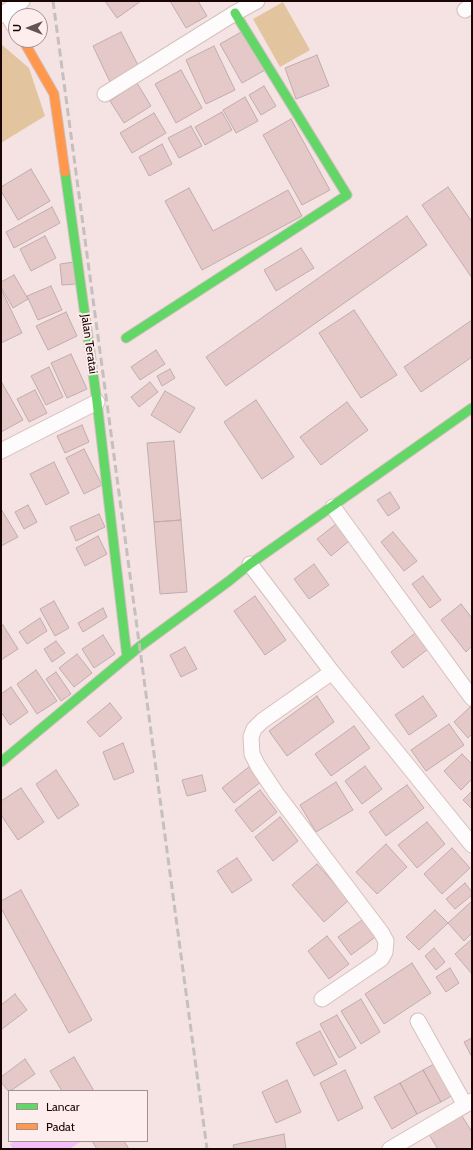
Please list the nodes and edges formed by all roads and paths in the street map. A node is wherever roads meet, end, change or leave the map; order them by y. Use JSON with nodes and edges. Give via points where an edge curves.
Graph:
{"nodes":[{"id":1,"x":22,"y":1,"type":"edge"},
{"id":2,"x":257,"y":1,"type":"edge"},
{"id":3,"x":236,"y":13,"type":"junction"},
{"id":4,"x":4,"y":14,"type":"edge"},
{"id":5,"x":28,"y":48,"type":"edge"},
{"id":6,"x":105,"y":94,"type":"dead end"},
{"id":7,"x":126,"y":338,"type":"dead end"},
{"id":8,"x":97,"y":402,"type":"junction"},
{"id":9,"x":472,"y":408,"type":"edge"},
{"id":10,"x":1,"y":451,"type":"edge"},
{"id":11,"x":333,"y":506,"type":"junction"},
{"id":12,"x":250,"y":564,"type":"junction"},
{"id":13,"x":127,"y":657,"type":"junction"},
{"id":14,"x":332,"y":672,"type":"junction"},
{"id":15,"x":472,"y":698,"type":"edge"},
{"id":16,"x":1,"y":762,"type":"edge"},
{"id":17,"x":472,"y":845,"type":"edge"},
{"id":18,"x":322,"y":999,"type":"dead end"},
{"id":19,"x":418,"y":1021,"type":"dead end"},
{"id":20,"x":468,"y":1103,"type":"edge"},
{"id":21,"x":390,"y":1149,"type":"edge"}],
"edges":[{"from":1,"to":4,"type":"street"},
{"from":2,"to":3,"type":"street"},
{"from":3,"to":6,"type":"street"},
{"from":3,"to":7,"type":"street","via":[[347,195]]},
{"from":5,"to":8,"type":"street","name":"Jalan Teratai","via":[[54,94]]},
{"from":8,"to":10,"type":"street"},
{"from":8,"to":13,"type":"street","name":"Jalan Teratai"},
{"from":9,"to":11,"type":"street"},
{"from":11,"to":12,"type":"street"},
{"from":11,"to":15,"type":"street"},
{"from":12,"to":13,"type":"street"},
{"from":12,"to":14,"type":"street"},
{"from":13,"to":16,"type":"street"},
{"from":14,"to":17,"type":"street"},
{"from":14,"to":18,"type":"street","via":[[262,721],[250,737],[252,754],[258,766],[386,942],[381,959]]},
{"from":19,"to":20,"type":"street"},
{"from":20,"to":21,"type":"street"}]}
